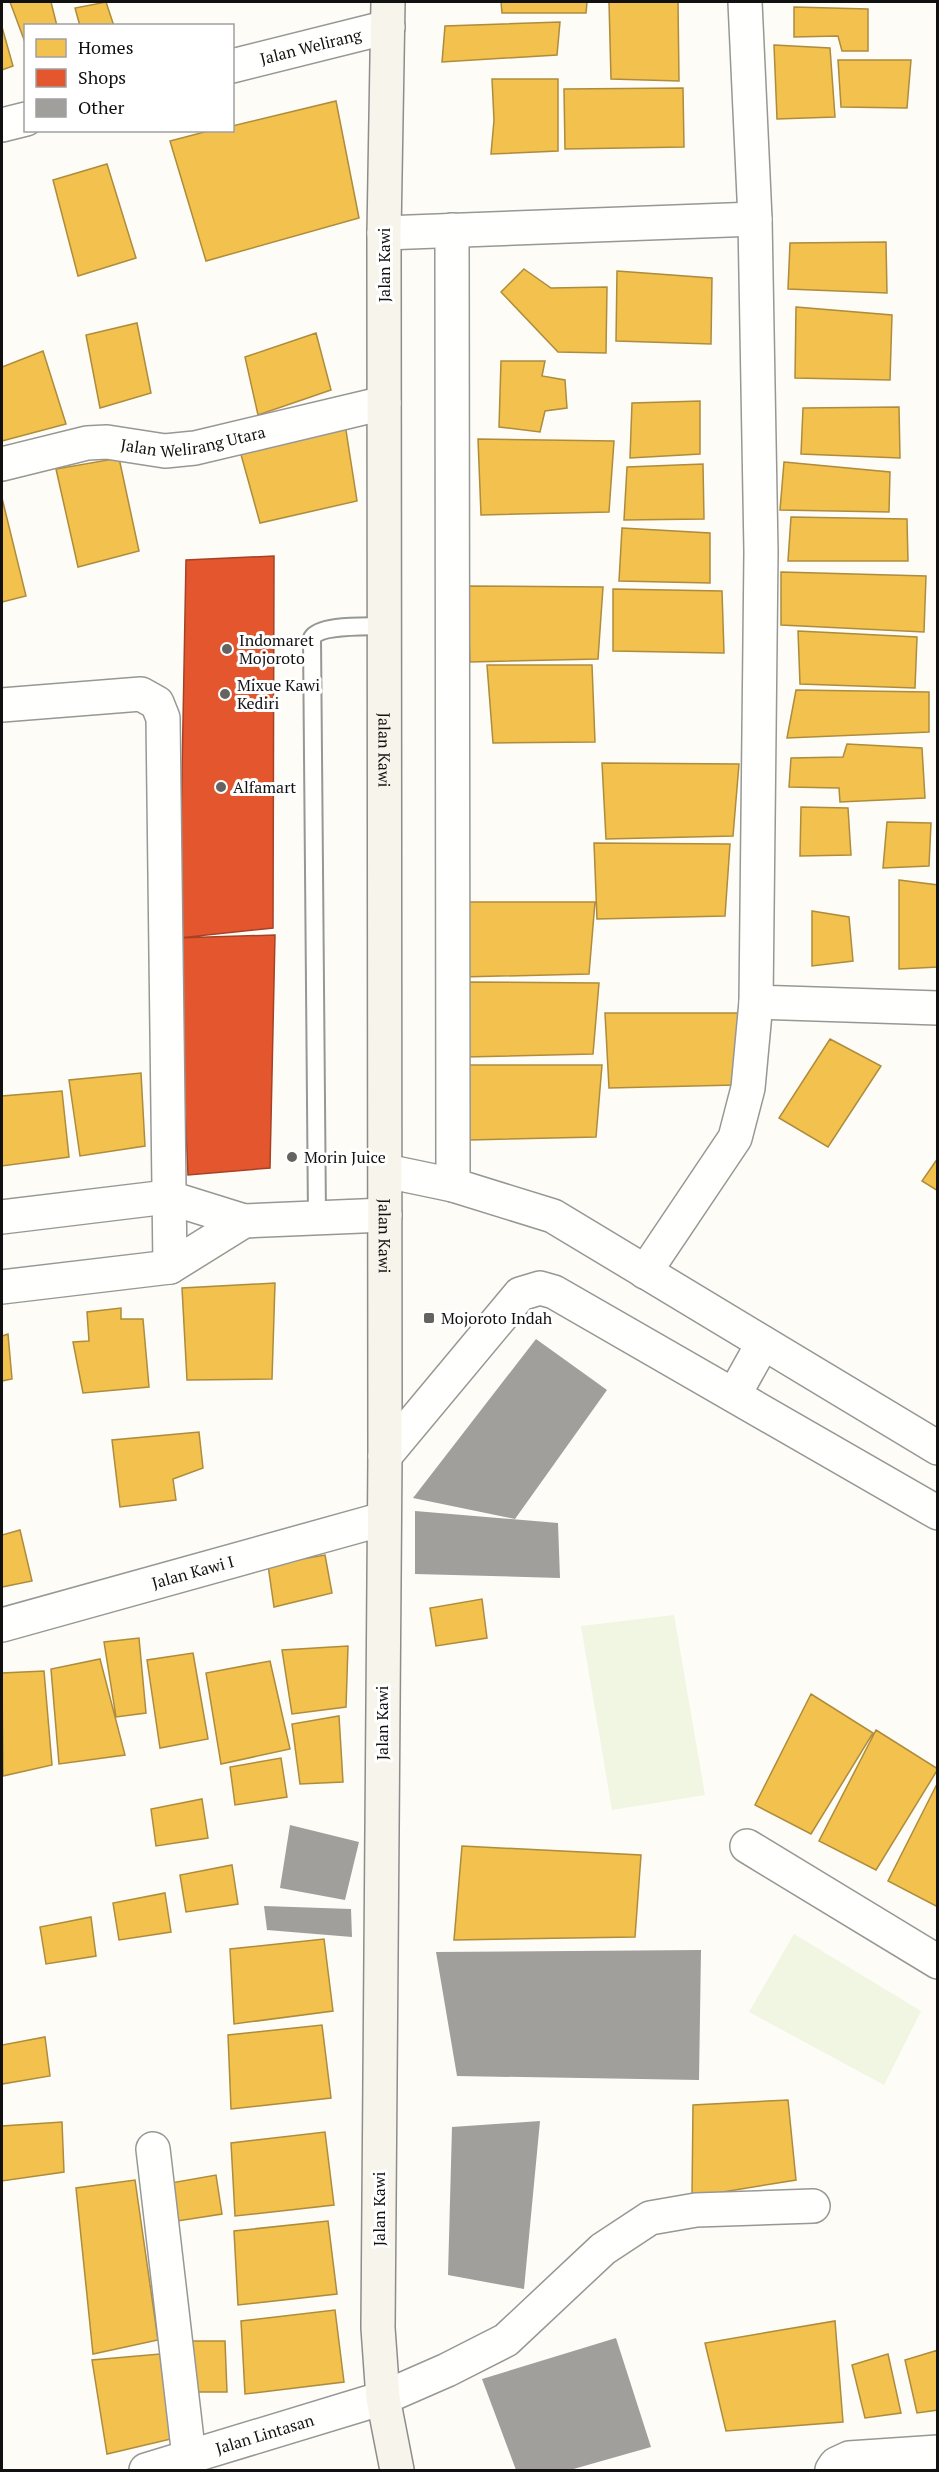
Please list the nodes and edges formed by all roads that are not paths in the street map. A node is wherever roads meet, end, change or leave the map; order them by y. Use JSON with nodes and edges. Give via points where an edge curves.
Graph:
{"nodes":[{"id":1,"x":745,"y":2,"type":"edge"},
{"id":2,"x":388,"y":14,"type":"edge"},
{"id":3,"x":234,"y":65,"type":"edge"},
{"id":4,"x":24,"y":120,"type":"edge"},
{"id":5,"x":2,"y":125,"type":"edge"},
{"id":6,"x":755,"y":219,"type":"junction"},
{"id":7,"x":452,"y":230,"type":"junction"},
{"id":8,"x":384,"y":233,"type":"junction"},
{"id":9,"x":384,"y":403,"type":"junction"},
{"id":10,"x":2,"y":464,"type":"edge"},
{"id":11,"x":384,"y":626,"type":"junction"},
{"id":12,"x":2,"y":705,"type":"edge"},
{"id":13,"x":756,"y":1002,"type":"junction"},
{"id":14,"x":937,"y":1008,"type":"edge"},
{"id":15,"x":386,"y":1171,"type":"junction"},
{"id":16,"x":453,"y":1185,"type":"junction"},
{"id":17,"x":168,"y":1197,"type":"junction"},
{"id":18,"x":385,"y":1215,"type":"junction"},
{"id":19,"x":2,"y":1217,"type":"edge"},
{"id":20,"x":317,"y":1217,"type":"junction"},
{"id":21,"x":244,"y":1221,"type":"junction"},
{"id":22,"x":170,"y":1267,"type":"junction"},
{"id":23,"x":645,"y":1272,"type":"junction"},
{"id":24,"x":2,"y":1287,"type":"edge"},
{"id":25,"x":763,"y":1343,"type":"junction"},
{"id":26,"x":734,"y":1395,"type":"junction"},
{"id":27,"x":938,"y":1448,"type":"edge"},
{"id":28,"x":385,"y":1456,"type":"junction"},
{"id":29,"x":938,"y":1513,"type":"edge"},
{"id":30,"x":383,"y":1519,"type":"junction"},
{"id":31,"x":2,"y":1625,"type":"edge"},
{"id":32,"x":747,"y":1846,"type":"dead end"},
{"id":33,"x":938,"y":1962,"type":"edge"},
{"id":34,"x":153,"y":2149,"type":"dead end"},
{"id":35,"x":813,"y":2206,"type":"dead end"},
{"id":36,"x":383,"y":2398,"type":"junction"},
{"id":37,"x":938,"y":2452,"type":"edge"},
{"id":38,"x":189,"y":2457,"type":"junction"},
{"id":39,"x":146,"y":2470,"type":"edge"},
{"id":40,"x":397,"y":2470,"type":"edge"},
{"id":41,"x":832,"y":2470,"type":"edge"}],
"edges":[{"from":1,"to":6,"type":"street"},
{"from":2,"to":3,"type":"street","name":"Jalan Welirang"},
{"from":2,"to":8,"type":"main road","name":"Jalan Kawi"},
{"from":4,"to":5,"type":"street"},
{"from":6,"to":7,"type":"street"},
{"from":6,"to":13,"type":"street","via":[[761,552]]},
{"from":7,"to":8,"type":"street"},
{"from":7,"to":16,"type":"street"},
{"from":8,"to":9,"type":"main road","name":"Jalan Kawi"},
{"from":9,"to":10,"type":"street","name":"Jalan Welirang Utara","via":[[195,448],[165,451],[107,442],[87,443]]},
{"from":9,"to":11,"type":"main road","name":"Jalan Kawi"},
{"from":11,"to":15,"type":"main road","name":"Jalan Kawi"},
{"from":11,"to":20,"type":"lane","via":[[325,629],[312,638]]},
{"from":12,"to":17,"type":"street","via":[[141,694],[157,703],[163,718]]},
{"from":13,"to":14,"type":"street"},
{"from":13,"to":23,"type":"street","via":[[748,1088],[735,1137]]},
{"from":15,"to":16,"type":"street"},
{"from":15,"to":18,"type":"main road","name":"Jalan Kawi"},
{"from":16,"to":23,"type":"street","via":[[553,1216]]},
{"from":17,"to":19,"type":"street"},
{"from":17,"to":21,"type":"street"},
{"from":17,"to":22,"type":"street"},
{"from":18,"to":20,"type":"street"},
{"from":18,"to":28,"type":"main road","name":"Jalan Kawi"},
{"from":20,"to":21,"type":"street"},
{"from":21,"to":22,"type":"street"},
{"from":22,"to":24,"type":"street"},
{"from":23,"to":25,"type":"street"},
{"from":25,"to":26,"type":"street"},
{"from":25,"to":27,"type":"street"},
{"from":26,"to":28,"type":"street","via":[[554,1292],[530,1289],[520,1294]]},
{"from":26,"to":29,"type":"street"},
{"from":28,"to":30,"type":"main road","name":"Jalan Kawi"},
{"from":30,"to":31,"type":"street","name":"Jalan Kawi I"},
{"from":30,"to":36,"type":"main road","name":"Jalan Kawi","via":[[378,2328]]},
{"from":32,"to":33,"type":"street"},
{"from":34,"to":38,"type":"street"},
{"from":35,"to":36,"type":"street","name":"Jalan Lintasan","via":[[696,2210],[650,2218],[603,2249],[506,2340]]},
{"from":36,"to":38,"type":"street","name":"Jalan Lintasan"},
{"from":36,"to":40,"type":"main road","name":"Jalan Kawi"},
{"from":37,"to":41,"type":"street","via":[[849,2458]]},
{"from":38,"to":39,"type":"street","name":"Jalan Lintasan"}]}
